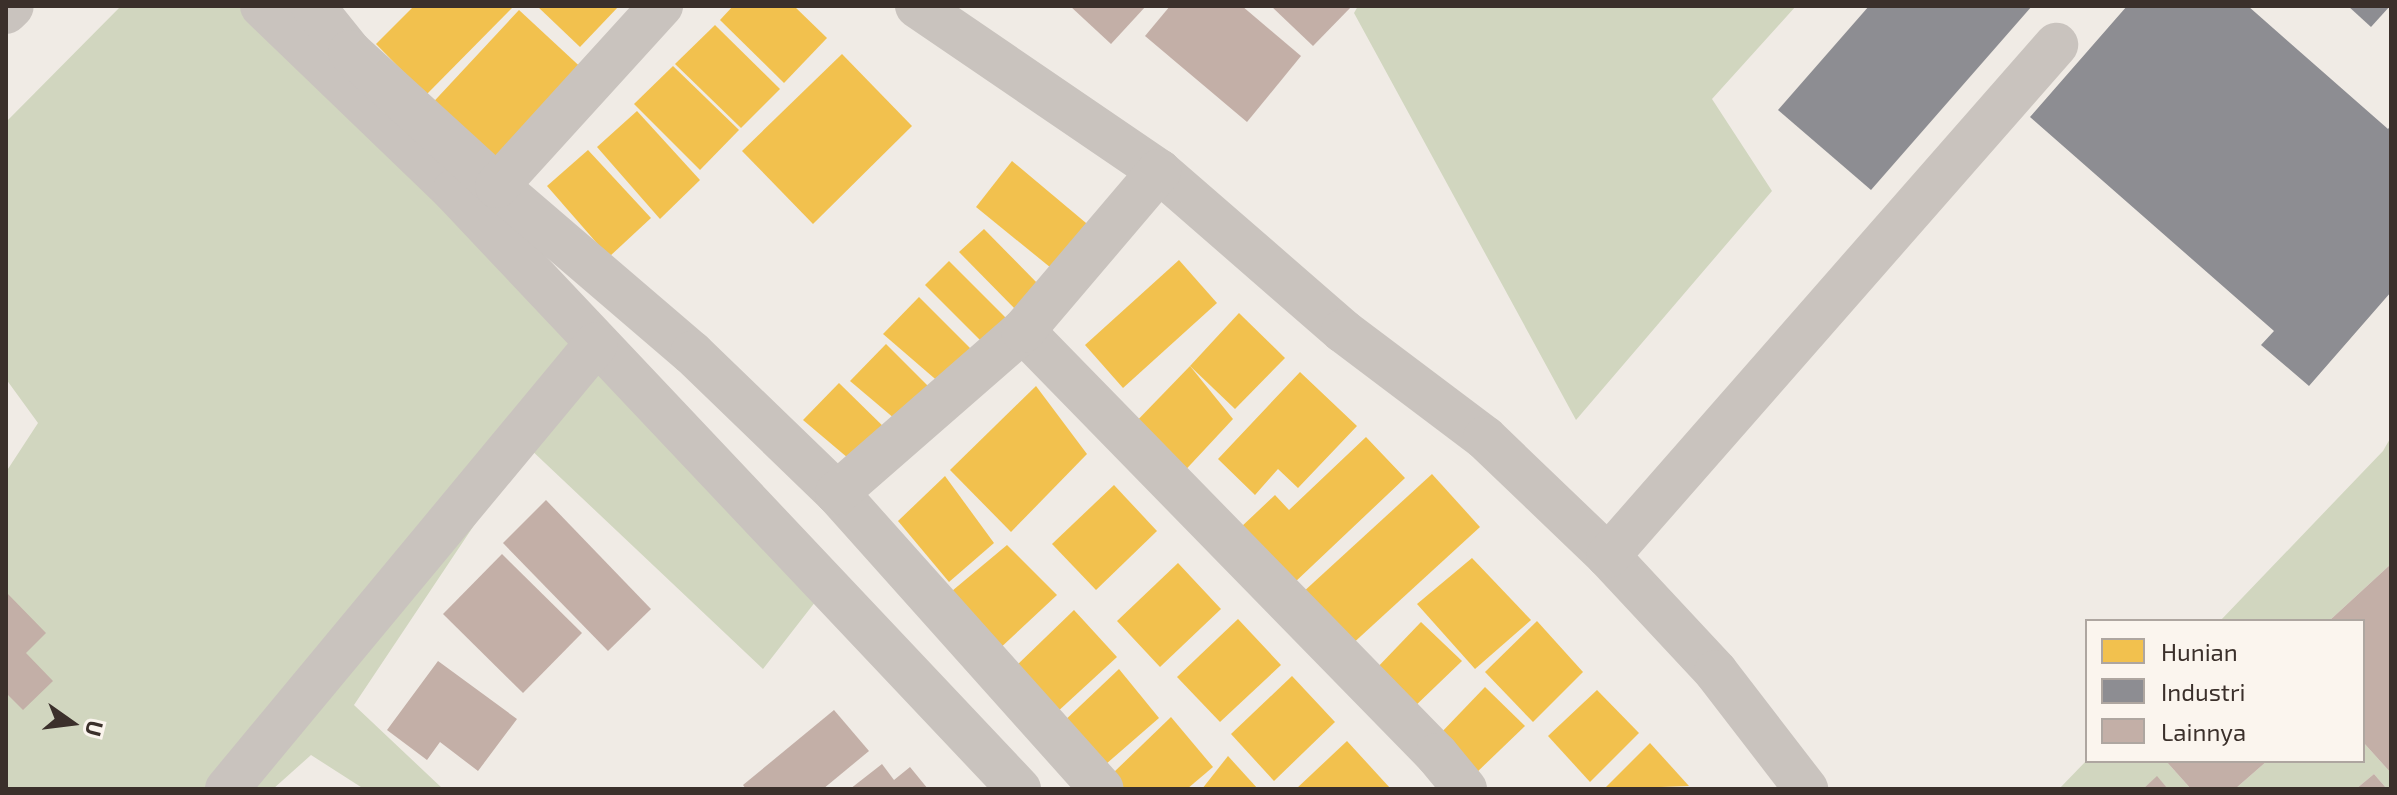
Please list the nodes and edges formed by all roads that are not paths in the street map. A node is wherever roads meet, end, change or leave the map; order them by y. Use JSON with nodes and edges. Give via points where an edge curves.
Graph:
{"nodes":[{"id":1,"x":12,"y":6,"type":"edge"},
{"id":2,"x":262,"y":6,"type":"edge"},
{"id":3,"x":313,"y":6,"type":"edge"},
{"id":4,"x":661,"y":6,"type":"edge"},
{"id":5,"x":917,"y":6,"type":"edge"},
{"id":6,"x":6,"y":12,"type":"edge"},
{"id":7,"x":2056,"y":45,"type":"dead end"},
{"id":8,"x":1159,"y":171,"type":"junction"},
{"id":9,"x":497,"y":186,"type":"junction"},
{"id":10,"x":1023,"y":331,"type":"junction"},
{"id":11,"x":596,"y":344,"type":"junction"},
{"id":12,"x":837,"y":493,"type":"junction"},
{"id":13,"x":1608,"y":556,"type":"junction"},
{"id":14,"x":227,"y":789,"type":"edge"},
{"id":15,"x":1019,"y":789,"type":"edge"},
{"id":16,"x":1102,"y":789,"type":"edge"},
{"id":17,"x":1465,"y":789,"type":"edge"},
{"id":18,"x":1806,"y":789,"type":"edge"}],
"edges":[{"from":1,"to":6,"type":"street"},
{"from":2,"to":11,"type":"street","via":[[454,191]]},
{"from":3,"to":9,"type":"street","via":[[350,52]]},
{"from":4,"to":9,"type":"street"},
{"from":5,"to":8,"type":"street"},
{"from":7,"to":13,"type":"street"},
{"from":8,"to":10,"type":"street"},
{"from":8,"to":13,"type":"street","via":[[1343,331],[1485,438]]},
{"from":9,"to":12,"type":"street","via":[[692,353]]},
{"from":10,"to":12,"type":"street"},
{"from":10,"to":17,"type":"street"},
{"from":11,"to":14,"type":"street"},
{"from":11,"to":15,"type":"street"},
{"from":12,"to":16,"type":"street"},
{"from":13,"to":18,"type":"street","via":[[1716,672]]}]}
